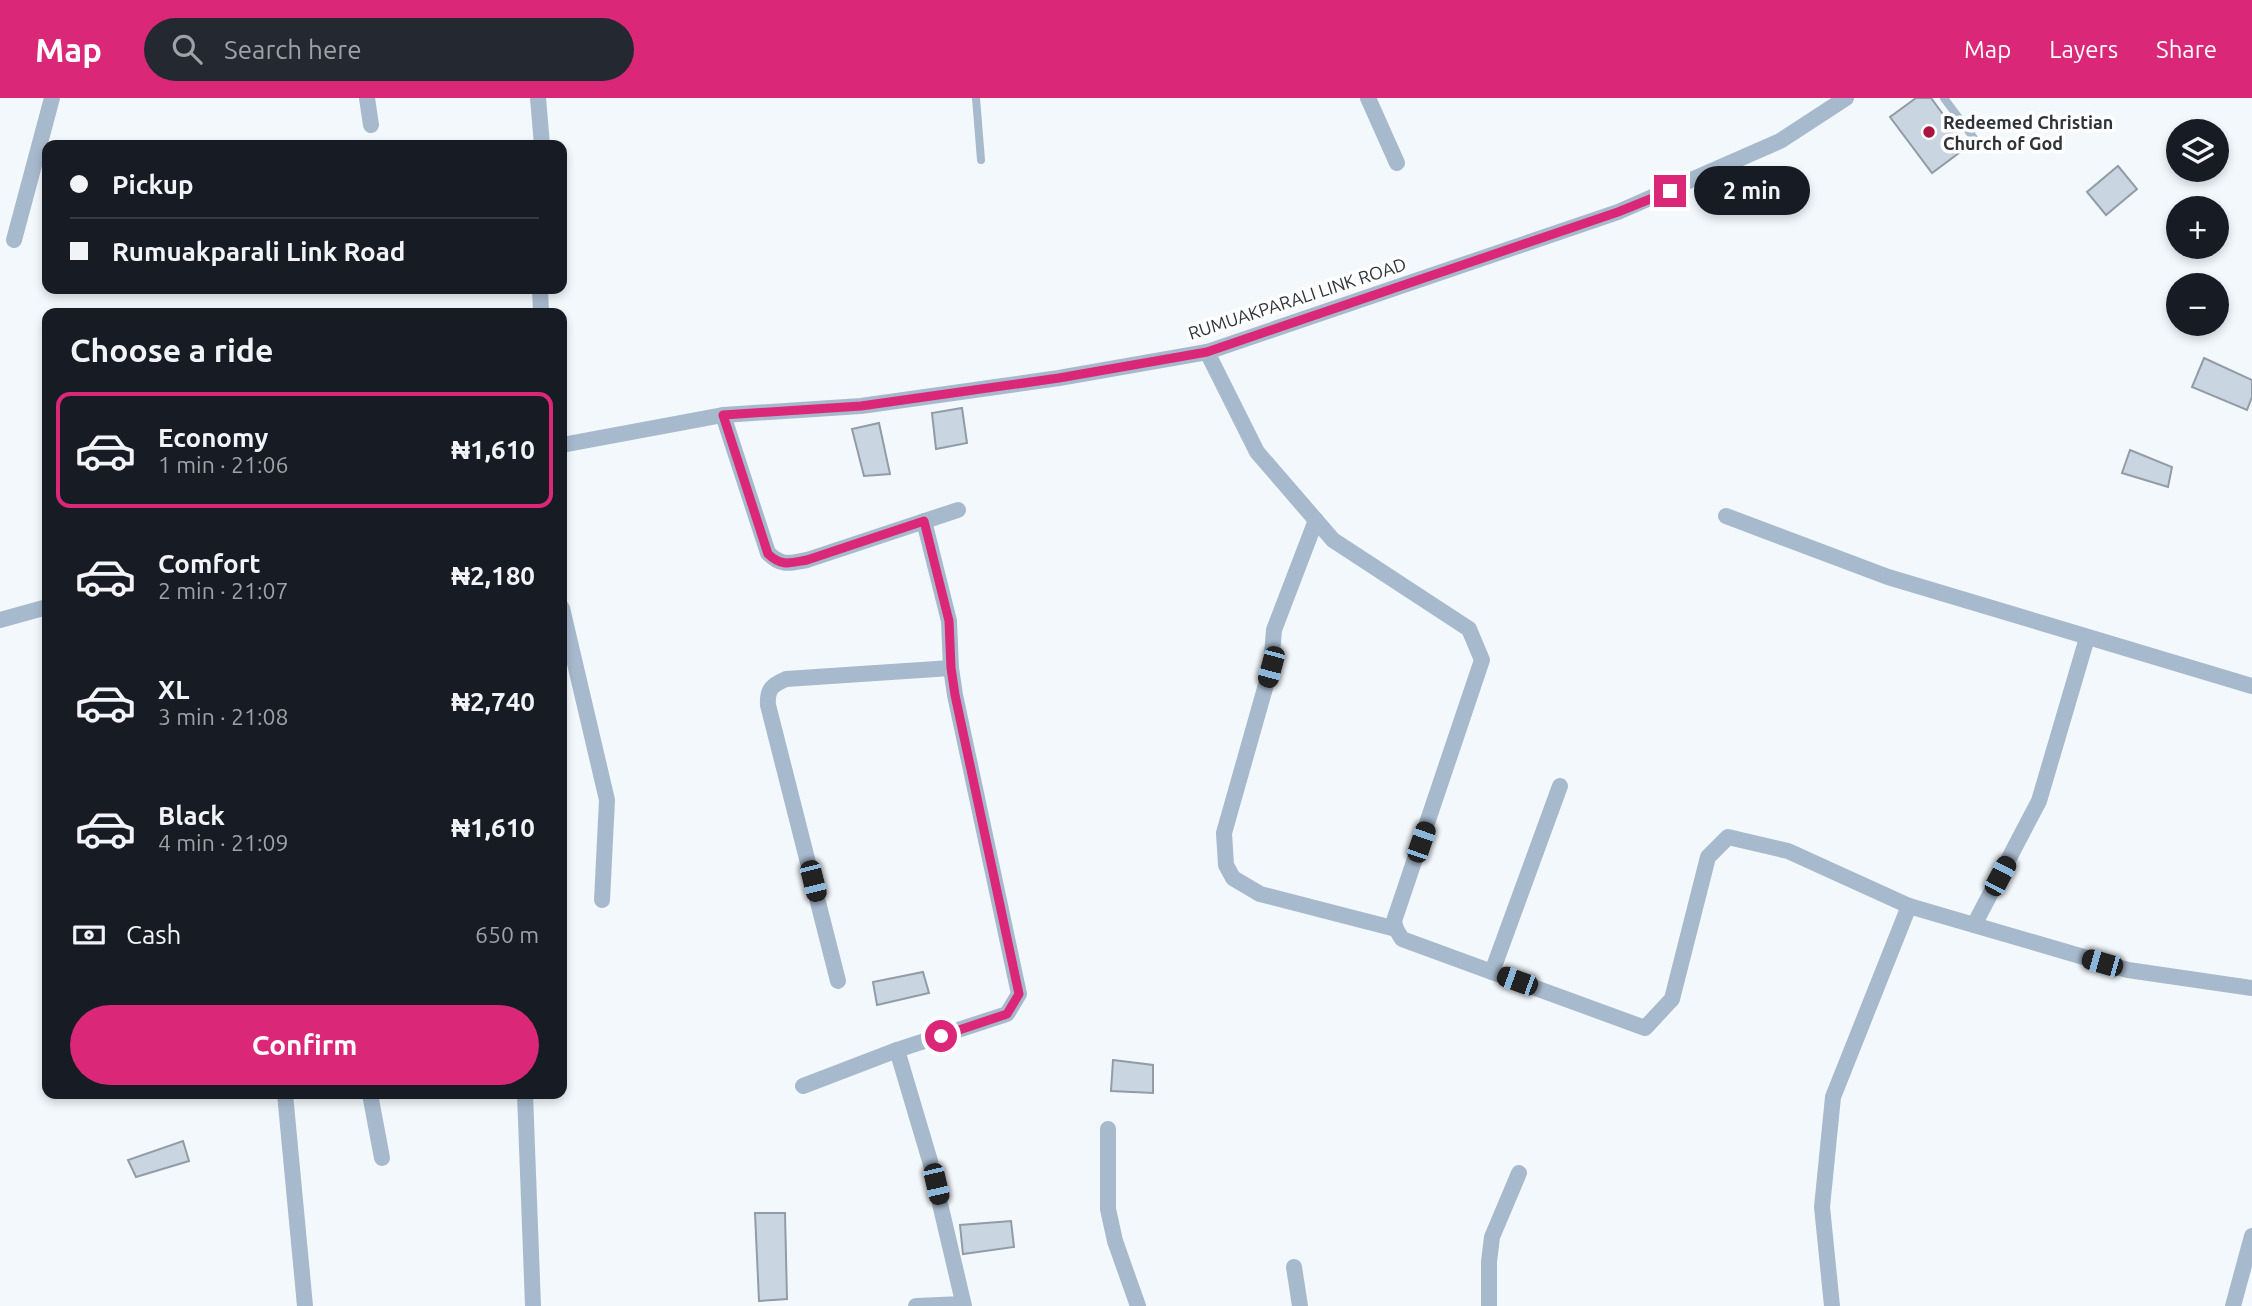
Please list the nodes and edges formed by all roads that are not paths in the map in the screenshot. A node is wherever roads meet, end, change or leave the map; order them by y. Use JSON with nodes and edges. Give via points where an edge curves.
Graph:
{"nodes":[{"id":1,"x":52,"y":98,"type":"edge"},
{"id":2,"x":367,"y":98,"type":"edge"},
{"id":3,"x":538,"y":98,"type":"edge"},
{"id":4,"x":976,"y":98,"type":"edge"},
{"id":5,"x":1368,"y":98,"type":"edge"},
{"id":6,"x":1846,"y":98,"type":"edge"},
{"id":7,"x":1944,"y":98,"type":"edge"},
{"id":8,"x":371,"y":125,"type":"dead end"},
{"id":9,"x":542,"y":140,"type":"edge"},
{"id":10,"x":1979,"y":145,"type":"dead end"},
{"id":11,"x":981,"y":160,"type":"dead end"},
{"id":12,"x":1397,"y":163,"type":"dead end"},
{"id":13,"x":15,"y":240,"type":"dead end"},
{"id":14,"x":1207,"y":352,"type":"junction"},
{"id":15,"x":723,"y":415,"type":"junction"},
{"id":16,"x":567,"y":444,"type":"edge"},
{"id":17,"x":958,"y":510,"type":"dead end"},
{"id":18,"x":1726,"y":516,"type":"dead end"},
{"id":19,"x":1316,"y":520,"type":"junction"},
{"id":20,"x":924,"y":521,"type":"junction"},
{"id":21,"x":42,"y":608,"type":"edge"},
{"id":22,"x":0,"y":620,"type":"edge"},
{"id":23,"x":567,"y":628,"type":"edge"},
{"id":24,"x":2087,"y":638,"type":"junction"},
{"id":25,"x":951,"y":668,"type":"junction"},
{"id":26,"x":2252,"y":686,"type":"edge"},
{"id":27,"x":1560,"y":786,"type":"dead end"},
{"id":28,"x":602,"y":900,"type":"dead end"},
{"id":29,"x":1909,"y":906,"type":"junction"},
{"id":30,"x":1974,"y":925,"type":"junction"},
{"id":31,"x":1396,"y":929,"type":"junction"},
{"id":32,"x":1492,"y":972,"type":"junction"},
{"id":33,"x":838,"y":981,"type":"dead end"},
{"id":34,"x":2252,"y":988,"type":"edge"},
{"id":35,"x":897,"y":1050,"type":"junction"},
{"id":36,"x":803,"y":1086,"type":"dead end"},
{"id":37,"x":285,"y":1099,"type":"edge"},
{"id":38,"x":371,"y":1099,"type":"edge"},
{"id":39,"x":525,"y":1099,"type":"edge"},
{"id":40,"x":1108,"y":1129,"type":"dead end"},
{"id":41,"x":383,"y":1158,"type":"dead end"},
{"id":42,"x":1519,"y":1173,"type":"dead end"},
{"id":43,"x":2252,"y":1236,"type":"edge"},
{"id":44,"x":1294,"y":1267,"type":"dead end"},
{"id":45,"x":963,"y":1305,"type":"edge"},
{"id":46,"x":305,"y":1306,"type":"edge"},
{"id":47,"x":534,"y":1306,"type":"edge"},
{"id":48,"x":916,"y":1306,"type":"edge"},
{"id":49,"x":1138,"y":1306,"type":"edge"},
{"id":50,"x":1300,"y":1306,"type":"edge"},
{"id":51,"x":1489,"y":1306,"type":"edge"},
{"id":52,"x":1832,"y":1306,"type":"edge"},
{"id":53,"x":2233,"y":1306,"type":"edge"}],
"edges":[{"from":1,"to":13,"type":"street"},
{"from":2,"to":8,"type":"street"},
{"from":3,"to":9,"type":"street"},
{"from":4,"to":11,"type":"lane"},
{"from":5,"to":12,"type":"street"},
{"from":6,"to":14,"type":"street","name":"RUMUAKPARALI LINK ROAD","via":[[1780,141],[1618,212]]},
{"from":7,"to":10,"type":"lane"},
{"from":14,"to":15,"type":"street","name":"RUMUAKPARALI LINK ROAD","via":[[861,406]]},
{"from":14,"to":19,"type":"street","via":[[1257,452]]},
{"from":15,"to":16,"type":"street","name":"RUMUAKPARALI LINK ROAD"},
{"from":15,"to":20,"type":"street","via":[[768,554],[777,562],[807,560]]},
{"from":17,"to":20,"type":"street"},
{"from":18,"to":24,"type":"street","via":[[1888,577]]},
{"from":19,"to":31,"type":"street","via":[[1333,540],[1469,629],[1482,660],[1394,921]]},
{"from":19,"to":31,"type":"street","via":[[1274,630],[1271,667],[1224,833],[1226,865],[1233,878],[1260,894]]},
{"from":20,"to":25,"type":"street","via":[[949,621]]},
{"from":21,"to":22,"type":"street"},
{"from":23,"to":28,"type":"street","via":[[607,800]]},
{"from":24,"to":26,"type":"street"},
{"from":24,"to":30,"type":"street","via":[[2039,801]]},
{"from":25,"to":33,"type":"street","via":[[786,679],[773,684],[768,693]]},
{"from":25,"to":35,"type":"street","via":[[1019,994],[1007,1014]]},
{"from":27,"to":32,"type":"street"},
{"from":29,"to":30,"type":"street"},
{"from":29,"to":32,"type":"street","via":[[1788,850],[1728,837],[1708,857],[1672,999],[1646,1028]]},
{"from":29,"to":52,"type":"street","via":[[1833,1097],[1822,1207]]},
{"from":30,"to":34,"type":"street","via":[[2128,970]]},
{"from":31,"to":32,"type":"street","via":[[1402,939]]},
{"from":35,"to":36,"type":"street"},
{"from":35,"to":45,"type":"street","via":[[930,1161]]},
{"from":37,"to":46,"type":"street"},
{"from":38,"to":41,"type":"street"},
{"from":39,"to":47,"type":"street"},
{"from":40,"to":49,"type":"street","via":[[1108,1209]]},
{"from":42,"to":51,"type":"street","via":[[1492,1237]]},
{"from":43,"to":53,"type":"street"},
{"from":44,"to":50,"type":"street"},
{"from":45,"to":48,"type":"street"}]}
